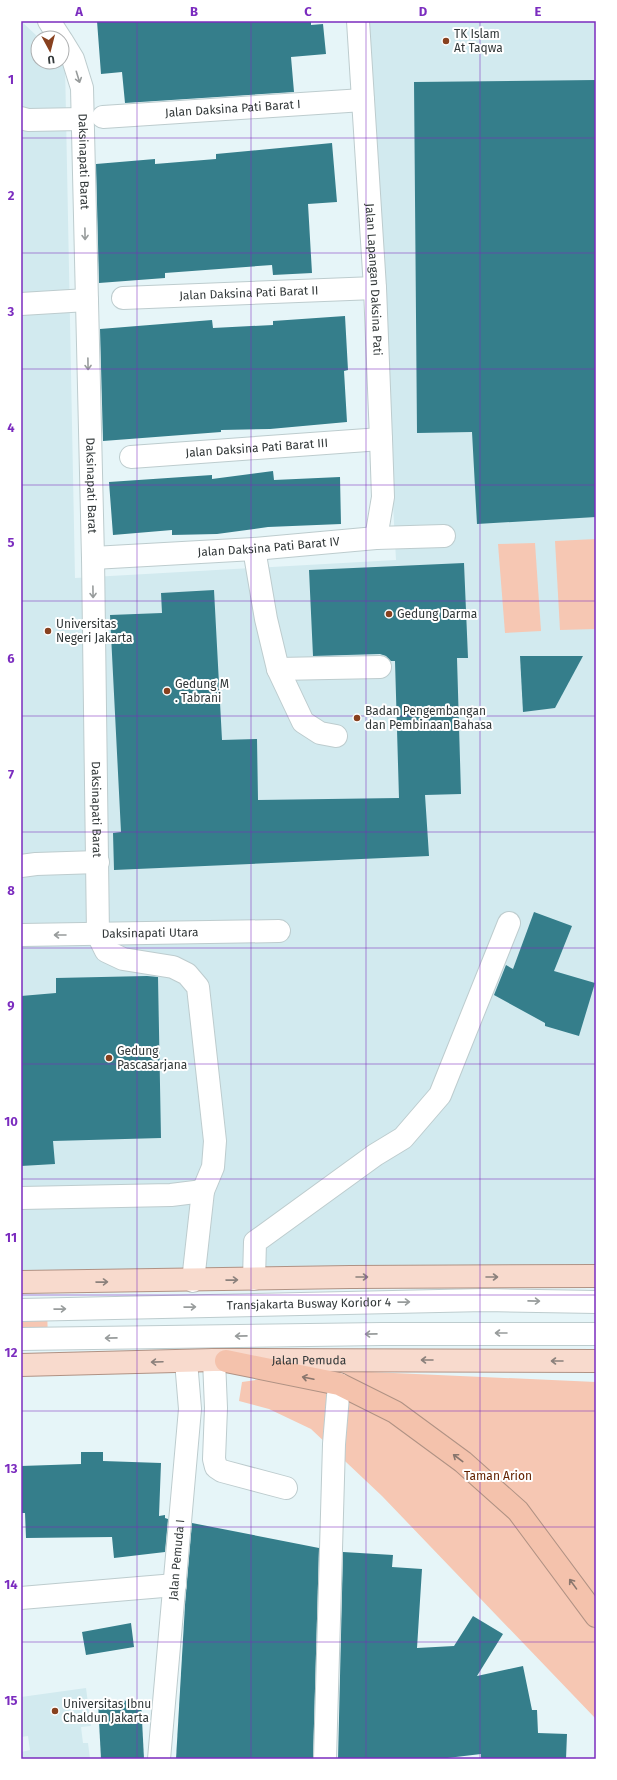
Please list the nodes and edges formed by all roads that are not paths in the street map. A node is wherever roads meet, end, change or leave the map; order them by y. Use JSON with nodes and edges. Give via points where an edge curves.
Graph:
{"nodes":[{"id":1,"x":49,"y":21,"type":"edge"},
{"id":2,"x":358,"y":21,"type":"edge"},
{"id":3,"x":55,"y":30,"type":"edge"},
{"id":4,"x":70,"y":54,"type":"edge"},
{"id":5,"x":363,"y":100,"type":"junction"},
{"id":6,"x":21,"y":118,"type":"edge"},
{"id":7,"x":93,"y":118,"type":"junction"},
{"id":8,"x":375,"y":288,"type":"junction"},
{"id":9,"x":123,"y":298,"type":"dead end"},
{"id":10,"x":87,"y":300,"type":"junction"},
{"id":11,"x":21,"y":304,"type":"edge"},
{"id":12,"x":381,"y":439,"type":"junction"},
{"id":13,"x":131,"y":457,"type":"dead end"},
{"id":14,"x":444,"y":536,"type":"dead end"},
{"id":15,"x":376,"y":538,"type":"junction"},
{"id":16,"x":254,"y":549,"type":"junction"},
{"id":17,"x":93,"y":558,"type":"junction"},
{"id":18,"x":380,"y":667,"type":"dead end"},
{"id":19,"x":278,"y":669,"type":"junction"},
{"id":20,"x":336,"y":736,"type":"dead end"},
{"id":21,"x":98,"y":862,"type":"junction"},
{"id":22,"x":21,"y":866,"type":"edge"},
{"id":23,"x":509,"y":923,"type":"dead end"},
{"id":24,"x":279,"y":931,"type":"dead end"},
{"id":25,"x":21,"y":935,"type":"edge"},
{"id":26,"x":98,"y":935,"type":"junction"},
{"id":27,"x":203,"y":1192,"type":"junction"},
{"id":28,"x":21,"y":1198,"type":"edge"},
{"id":29,"x":596,"y":1276,"type":"edge"},
{"id":30,"x":254,"y":1280,"type":"junction"},
{"id":31,"x":193,"y":1281,"type":"junction"},
{"id":32,"x":21,"y":1282,"type":"edge"},
{"id":33,"x":596,"y":1302,"type":"edge"},
{"id":34,"x":21,"y":1310,"type":"edge"},
{"id":35,"x":596,"y":1334,"type":"edge"},
{"id":36,"x":21,"y":1339,"type":"edge"},
{"id":37,"x":186,"y":1361,"type":"junction"},
{"id":38,"x":220,"y":1361,"type":"junction"},
{"id":39,"x":596,"y":1361,"type":"edge"},
{"id":40,"x":21,"y":1365,"type":"edge"},
{"id":41,"x":339,"y":1384,"type":"junction"},
{"id":42,"x":286,"y":1488,"type":"dead end"},
{"id":43,"x":175,"y":1584,"type":"junction"},
{"id":44,"x":21,"y":1598,"type":"edge"},
{"id":45,"x":596,"y":1616,"type":"edge"},
{"id":46,"x":159,"y":1759,"type":"edge"},
{"id":47,"x":325,"y":1759,"type":"edge"}],
"edges":[{"from":1,"to":3,"type":"street"},
{"from":2,"to":5,"type":"street","name":"Jalan Lapangan Daksina Pati"},
{"from":4,"to":7,"type":"street","name":"Daksinapati Barat","one_way":true},
{"from":5,"to":7,"type":"street","name":"Jalan Daksina Pati Barat I"},
{"from":5,"to":8,"type":"street","name":"Jalan Lapangan Daksina Pati"},
{"from":6,"to":7,"type":"street","name":"Jalan Daksina Pati Barat I"},
{"from":7,"to":10,"type":"street","name":"Daksinapati Barat","one_way":true},
{"from":8,"to":9,"type":"street","name":"Jalan Daksina Pati Barat II"},
{"from":8,"to":12,"type":"street","name":"Jalan Lapangan Daksina Pati"},
{"from":10,"to":11,"type":"street"},
{"from":10,"to":17,"type":"street","name":"Daksinapati Barat","one_way":true},
{"from":12,"to":13,"type":"street","name":"Jalan Daksina Pati Barat III"},
{"from":12,"to":15,"type":"street","name":"Jalan Lapangan Daksina Pati","via":[[383,497]]},
{"from":14,"to":15,"type":"street","name":"Jalan Daksina Pati Barat IV"},
{"from":15,"to":16,"type":"street","name":"Jalan Daksina Pati Barat IV"},
{"from":16,"to":17,"type":"street","name":"Jalan Daksina Pati Barat IV"},
{"from":16,"to":19,"type":"street"},
{"from":17,"to":21,"type":"street","name":"Daksinapati Barat","one_way":true},
{"from":18,"to":19,"type":"street"},
{"from":19,"to":20,"type":"street","via":[[303,722],[320,733]]},
{"from":21,"to":22,"type":"street"},
{"from":21,"to":26,"type":"street","name":"Daksinapati Barat"},
{"from":23,"to":30,"type":"street","via":[[440,1095],[403,1138],[375,1155],[255,1242]]},
{"from":24,"to":26,"type":"street","name":"Daksinapati Utara"},
{"from":26,"to":25,"type":"street","name":"Daksinapati Utara","one_way":true},
{"from":26,"to":27,"type":"street","via":[[106,951],[123,959],[173,967],[187,974],[198,987],[215,1141],[213,1167]]},
{"from":27,"to":28,"type":"street"},
{"from":27,"to":31,"type":"street"},
{"from":30,"to":29,"type":"main road","one_way":true},
{"from":31,"to":30,"type":"main road","one_way":true},
{"from":32,"to":31,"type":"main road","one_way":true},
{"from":34,"to":33,"type":"street","name":"Transjakarta Busway Koridor 4","one_way":true,"via":[[485,1300]]},
{"from":35,"to":36,"type":"street","one_way":true},
{"from":37,"to":38,"type":"main road","name":"Jalan Pemuda"},
{"from":37,"to":40,"type":"main road","name":"Jalan Pemuda","one_way":true},
{"from":37,"to":43,"type":"street","name":"Jalan Pemuda I","via":[[190,1409]]},
{"from":39,"to":38,"type":"main road","name":"Jalan Pemuda","one_way":true},
{"from":41,"to":38,"type":"highway","one_way":true},
{"from":38,"to":42,"type":"street","via":[[214,1459],[216,1466],[222,1471]]},
{"from":45,"to":41,"type":"highway","one_way":true,"via":[[518,1511],[463,1462],[395,1412]]},
{"from":41,"to":47,"type":"street","via":[[334,1444]]},
{"from":43,"to":44,"type":"street"},
{"from":43,"to":46,"type":"street","name":"Jalan Pemuda I"}]}
